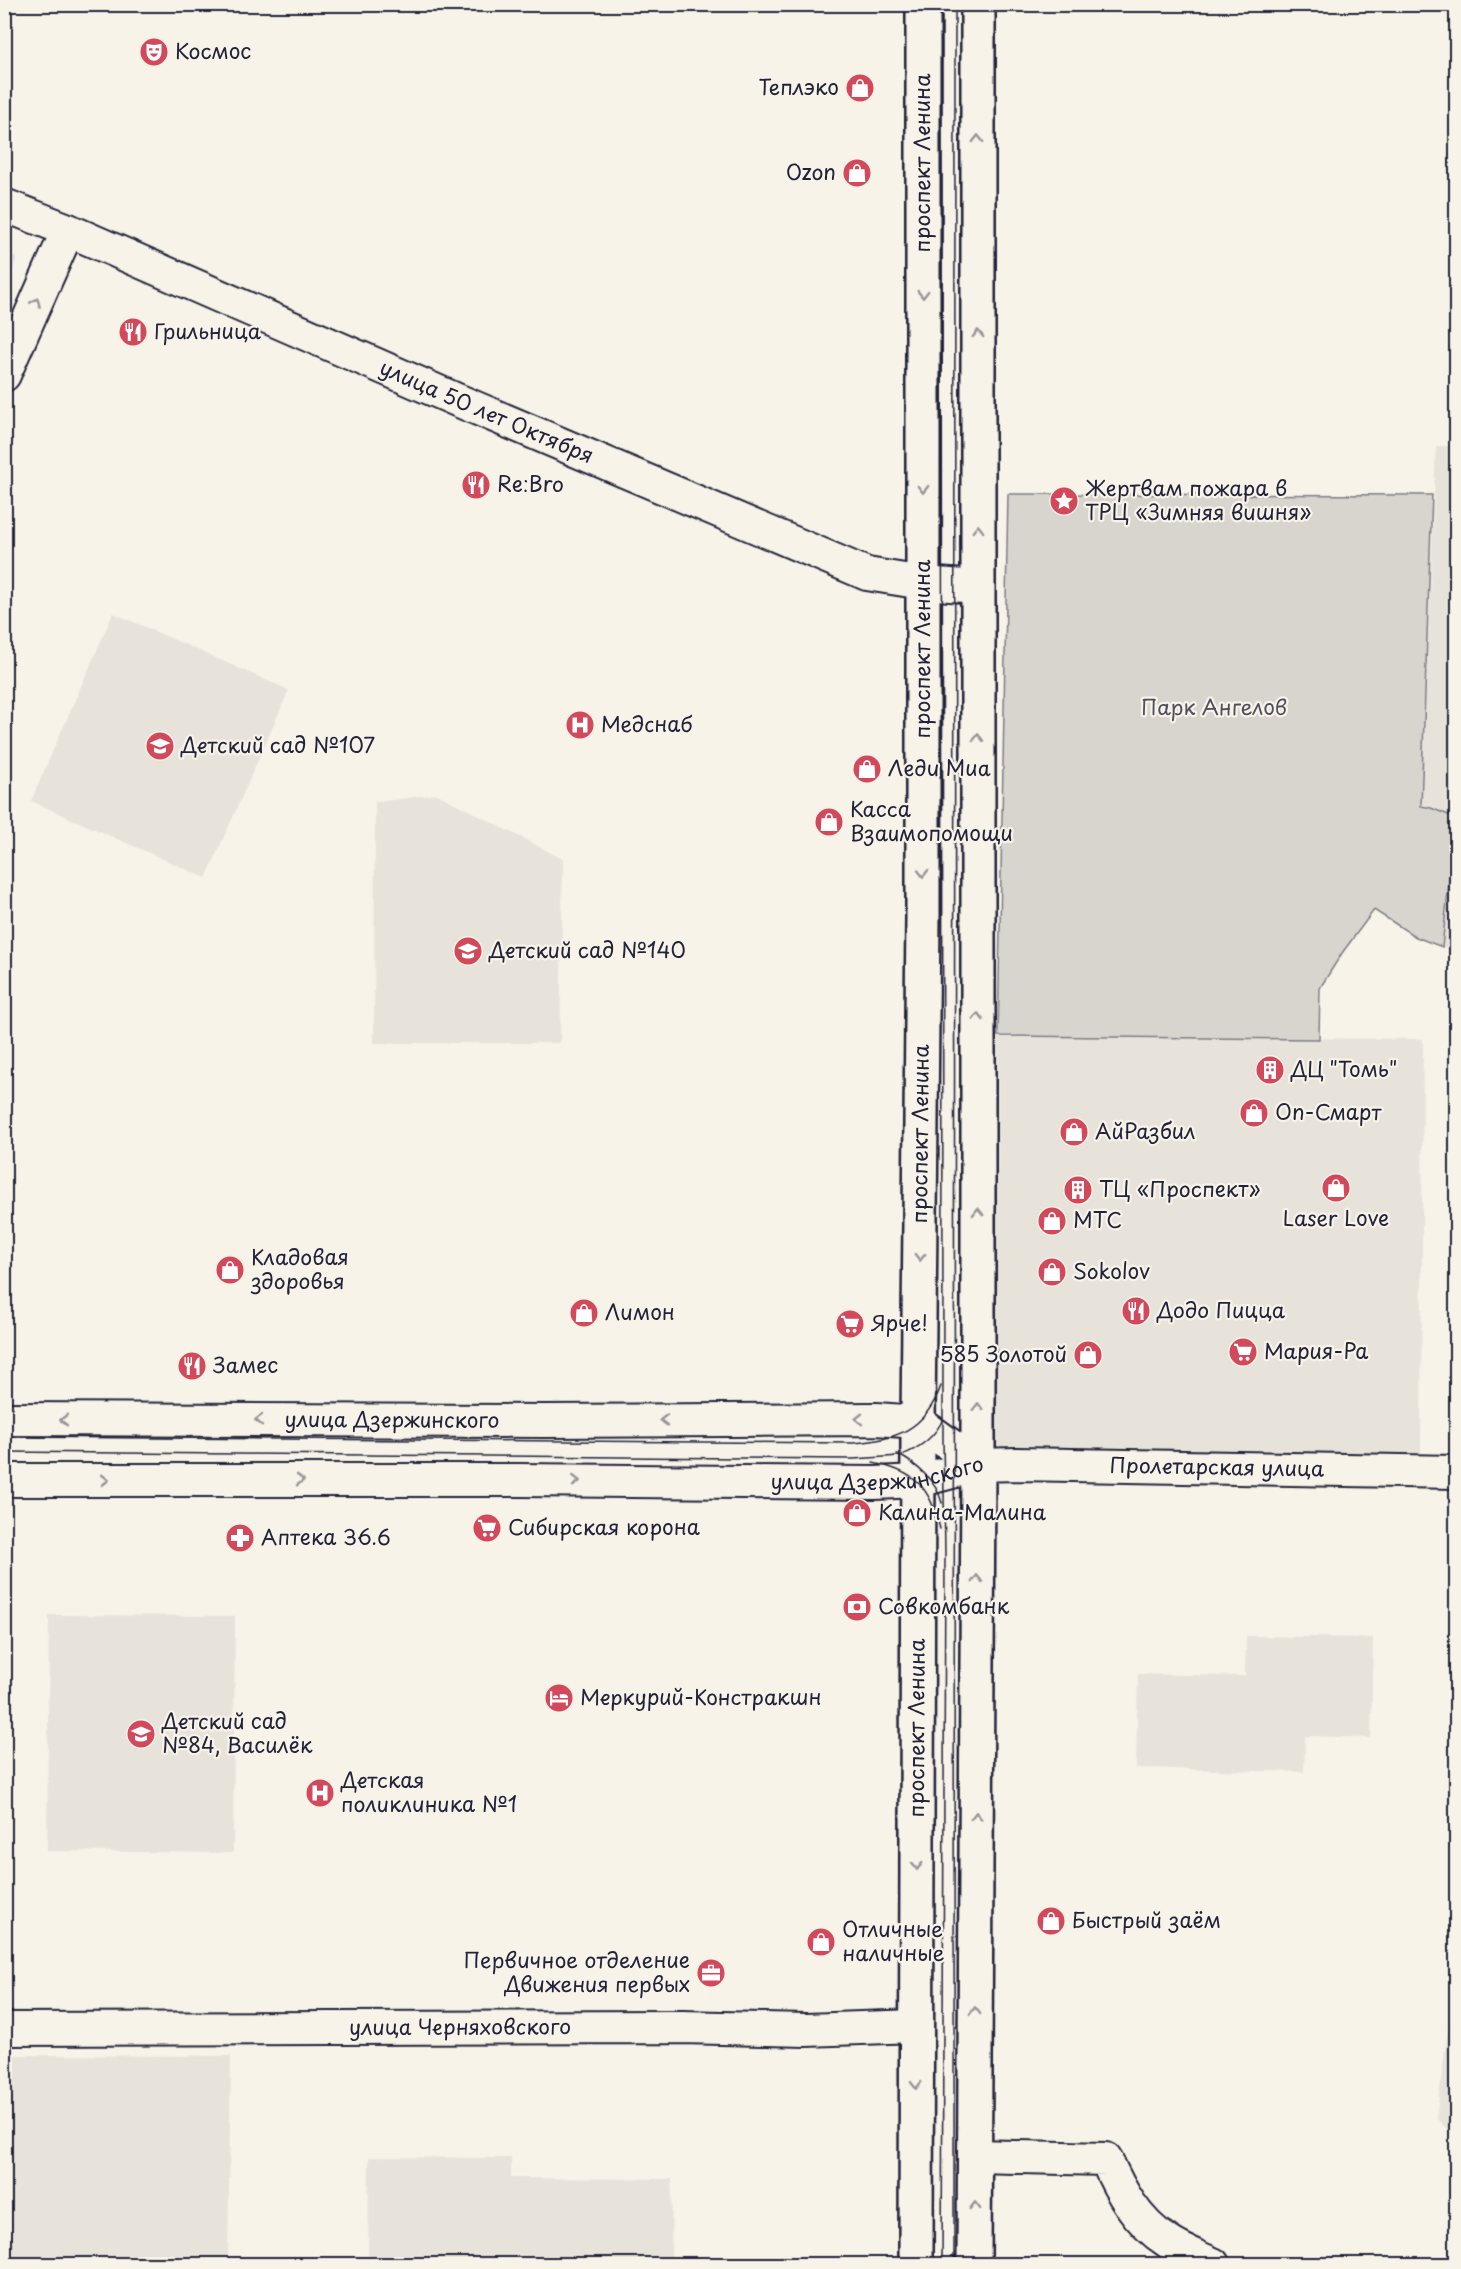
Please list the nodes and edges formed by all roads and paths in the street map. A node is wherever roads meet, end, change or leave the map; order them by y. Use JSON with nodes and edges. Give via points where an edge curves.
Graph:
{"nodes":[{"id":1,"x":923,"y":4,"type":"edge"},
{"id":2,"x":978,"y":4,"type":"edge"},
{"id":3,"x":4,"y":205,"type":"edge"},
{"id":4,"x":68,"y":230,"type":"junction"},
{"id":5,"x":4,"y":375,"type":"edge"},
{"id":6,"x":923,"y":583,"type":"junction"},
{"id":7,"x":978,"y":587,"type":"junction"},
{"id":8,"x":4,"y":1419,"type":"edge"},
{"id":9,"x":918,"y":1422,"type":"junction"},
{"id":10,"x":978,"y":1466,"type":"junction"},
{"id":11,"x":1456,"y":1472,"type":"edge"},
{"id":12,"x":4,"y":1480,"type":"edge"},
{"id":13,"x":918,"y":1481,"type":"junction"},
{"id":14,"x":916,"y":2026,"type":"junction"},
{"id":15,"x":4,"y":2029,"type":"edge"},
{"id":16,"x":975,"y":2156,"type":"junction"},
{"id":17,"x":916,"y":2265,"type":"edge"},
{"id":18,"x":974,"y":2265,"type":"edge"},
{"id":19,"x":1213,"y":2265,"type":"edge"}],
"edges":[{"from":1,"to":6,"type":"main road","name":"проспект Ленина","one_way":true},
{"from":7,"to":2,"type":"main road","one_way":true},
{"from":3,"to":4,"type":"street","name":"улица 50 лет Октября"},
{"from":5,"to":4,"type":"street","one_way":true},
{"from":4,"to":6,"type":"street","name":"улица 50 лет Октября","via":[[867,574]]},
{"from":6,"to":7,"type":"street","name":"улица 50 лет Октября"},
{"from":6,"to":9,"type":"main road","name":"проспект Ленина","one_way":true},
{"from":10,"to":7,"type":"main road","one_way":true},
{"from":9,"to":8,"type":"street","name":"улица Дзержинского","one_way":true},
{"from":9,"to":10,"type":"street","name":"улица Дзержинского"},
{"from":9,"to":13,"type":"main road","name":"проспект Ленина"},
{"from":10,"to":11,"type":"street","name":"Пролетарская улица"},
{"from":10,"to":13,"type":"street","name":"улица Дзержинского"},
{"from":16,"to":10,"type":"main road","one_way":true},
{"from":12,"to":13,"type":"street","name":"улица Дзержинского","one_way":true},
{"from":13,"to":14,"type":"main road","name":"проспект Ленина","one_way":true},
{"from":14,"to":15,"type":"street","name":"улица Черняховского","via":[[807,2030]]},
{"from":14,"to":17,"type":"main road","name":"проспект Ленина","one_way":true},
{"from":18,"to":16,"type":"main road","one_way":true},
{"from":16,"to":19,"type":"street","via":[[1106,2159],[1136,2214],[1166,2241]]}]}
